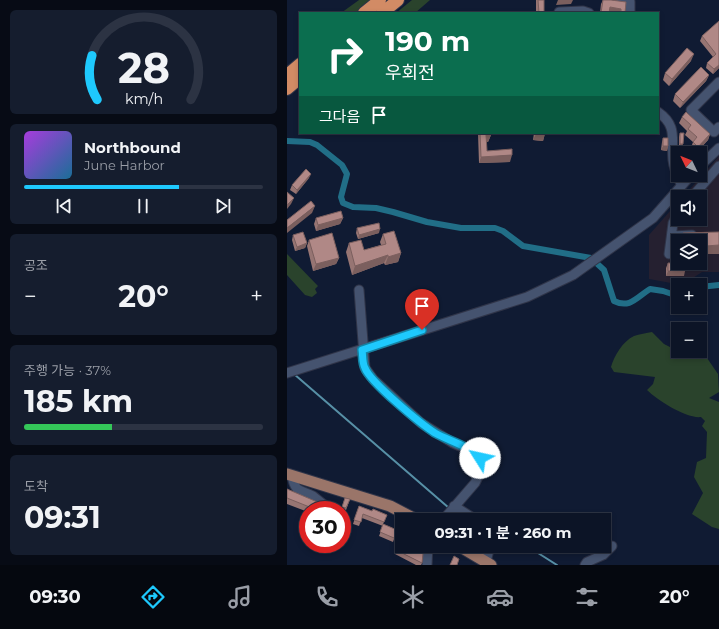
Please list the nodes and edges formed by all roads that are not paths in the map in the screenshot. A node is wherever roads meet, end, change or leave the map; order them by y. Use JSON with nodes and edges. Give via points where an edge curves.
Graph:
{"nodes":[{"id":1,"x":380,"y":0,"type":"edge"},
{"id":2,"x":398,"y":0,"type":"edge"},
{"id":3,"x":621,"y":0,"type":"edge"},
{"id":4,"x":365,"y":12,"type":"edge"},
{"id":5,"x":383,"y":12,"type":"edge"},
{"id":6,"x":559,"y":12,"type":"dead end"},
{"id":7,"x":586,"y":12,"type":"edge"},
{"id":8,"x":631,"y":12,"type":"edge"},
{"id":9,"x":299,"y":65,"type":"edge"},
{"id":10,"x":287,"y":75,"type":"edge"},
{"id":11,"x":299,"y":79,"type":"edge"},
{"id":12,"x":719,"y":82,"type":"edge"},
{"id":13,"x":287,"y":89,"type":"edge"},
{"id":14,"x":659,"y":113,"type":"edge"},
{"id":15,"x":719,"y":127,"type":"edge"},
{"id":16,"x":719,"y":148,"type":"edge"},
{"id":17,"x":707,"y":159,"type":"edge"},
{"id":18,"x":719,"y":166,"type":"edge"},
{"id":19,"x":681,"y":184,"type":"joint"},
{"id":20,"x":697,"y":190,"type":"edge"},
{"id":21,"x":671,"y":242,"type":"edge"},
{"id":22,"x":669,"y":254,"type":"dead end"},
{"id":23,"x":359,"y":290,"type":"dead end"},
{"id":24,"x":362,"y":350,"type":"junction"},
{"id":25,"x":291,"y":372,"type":"edge"},
{"id":26,"x":289,"y":475,"type":"edge"},
{"id":27,"x":318,"y":501,"type":"edge"},
{"id":28,"x":451,"y":509,"type":"junction"},
{"id":29,"x":404,"y":513,"type":"edge"},
{"id":30,"x":448,"y":513,"type":"edge"},
{"id":31,"x":460,"y":513,"type":"edge"},
{"id":32,"x":612,"y":546,"type":"dead end"},
{"id":33,"x":428,"y":553,"type":"edge"},
{"id":34,"x":471,"y":553,"type":"edge"},
{"id":35,"x":489,"y":553,"type":"edge"},
{"id":36,"x":488,"y":563,"type":"edge"},
{"id":37,"x":427,"y":565,"type":"edge"},
{"id":38,"x":585,"y":565,"type":"edge"}],
"edges":[{"from":1,"to":4,"type":"highway"},
{"from":2,"to":5,"type":"highway"},
{"from":3,"to":8,"type":"street","via":[[630,2]]},
{"from":6,"to":7,"type":"street"},
{"from":9,"to":10,"type":"highway"},
{"from":11,"to":13,"type":"highway"},
{"from":12,"to":15,"type":"street","via":[[691,110],[714,132]]},
{"from":14,"to":19,"type":"street","via":[[672,127],[673,160]]},
{"from":16,"to":17,"type":"street"},
{"from":18,"to":20,"type":"street"},
{"from":19,"to":24,"type":"street","via":[[653,218],[573,275],[527,297]]},
{"from":21,"to":22,"type":"street"},
{"from":23,"to":24,"type":"street"},
{"from":24,"to":25,"type":"street"},
{"from":24,"to":28,"type":"street","via":[[365,368],[373,379],[408,412],[433,432],[475,452],[480,458],[481,471],[475,482]]},
{"from":26,"to":27,"type":"street","via":[[297,490]]},
{"from":26,"to":29,"type":"main road","via":[[390,506]]},
{"from":28,"to":30,"type":"street"},
{"from":28,"to":31,"type":"street"},
{"from":32,"to":38,"type":"street","via":[[603,555]]},
{"from":33,"to":37,"type":"street"},
{"from":34,"to":36,"type":"main road"},
{"from":35,"to":36,"type":"street"}]}
